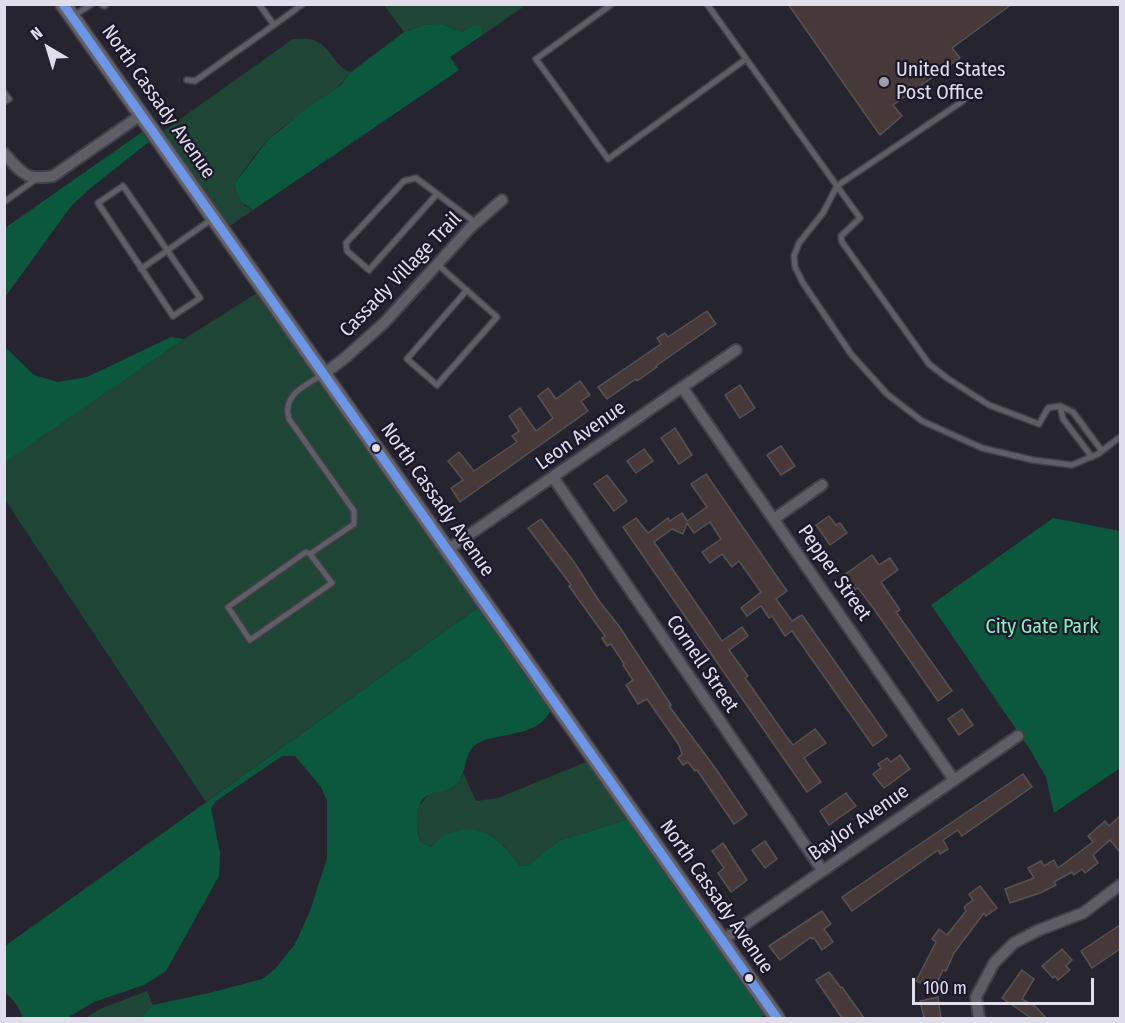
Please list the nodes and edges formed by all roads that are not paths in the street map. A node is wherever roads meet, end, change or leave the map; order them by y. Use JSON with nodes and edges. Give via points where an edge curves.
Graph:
{"nodes":[{"id":1,"x":92,"y":4,"type":"edge"},
{"id":2,"x":101,"y":4,"type":"edge"},
{"id":3,"x":107,"y":4,"type":"edge"},
{"id":4,"x":259,"y":4,"type":"edge"},
{"id":5,"x":303,"y":4,"type":"edge"},
{"id":6,"x":612,"y":4,"type":"edge"},
{"id":7,"x":707,"y":4,"type":"edge"},
{"id":8,"x":68,"y":11,"type":"edge"},
{"id":9,"x":274,"y":25,"type":"junction"},
{"id":10,"x":746,"y":59,"type":"junction"},
{"id":11,"x":187,"y":80,"type":"dead end"},
{"id":12,"x":4,"y":92,"type":"edge"},
{"id":13,"x":963,"y":101,"type":"dead end"},
{"id":14,"x":4,"y":102,"type":"edge"},
{"id":15,"x":141,"y":115,"type":"junction"},
{"id":16,"x":4,"y":153,"type":"edge"},
{"id":17,"x":36,"y":179,"type":"junction"},
{"id":18,"x":837,"y":186,"type":"junction"},
{"id":19,"x":436,"y":194,"type":"junction"},
{"id":20,"x":502,"y":200,"type":"dead end"},
{"id":21,"x":4,"y":202,"type":"edge"},
{"id":22,"x":214,"y":218,"type":"junction"},
{"id":23,"x":476,"y":223,"type":"junction"},
{"id":24,"x":168,"y":251,"type":"junction"},
{"id":25,"x":437,"y":264,"type":"junction"},
{"id":26,"x":141,"y":269,"type":"junction"},
{"id":27,"x":467,"y":290,"type":"junction"},
{"id":28,"x":736,"y":350,"type":"dead end"},
{"id":29,"x":324,"y":374,"type":"junction"},
{"id":30,"x":682,"y":387,"type":"junction"},
{"id":31,"x":1060,"y":406,"type":"junction"},
{"id":32,"x":1120,"y":437,"type":"edge"},
{"id":33,"x":1102,"y":451,"type":"junction"},
{"id":34,"x":1092,"y":457,"type":"junction"},
{"id":35,"x":553,"y":477,"type":"junction"},
{"id":36,"x":822,"y":485,"type":"dead end"},
{"id":37,"x":774,"y":519,"type":"junction"},
{"id":38,"x":447,"y":550,"type":"junction"},
{"id":39,"x":310,"y":554,"type":"junction"},
{"id":40,"x":1018,"y":736,"type":"dead end"},
{"id":41,"x":954,"y":780,"type":"junction"},
{"id":42,"x":822,"y":870,"type":"junction"},
{"id":43,"x":1120,"y":885,"type":"edge"},
{"id":44,"x":721,"y":941,"type":"junction"},
{"id":45,"x":777,"y":1018,"type":"edge"},
{"id":46,"x":979,"y":1018,"type":"edge"}],
"edges":[{"from":1,"to":8,"type":"lane"},
{"from":2,"to":3,"type":"lane"},
{"from":4,"to":9,"type":"lane"},
{"from":5,"to":9,"type":"lane"},
{"from":6,"to":10,"type":"lane","via":[[536,59],[608,159]]},
{"from":7,"to":10,"type":"lane"},
{"from":8,"to":15,"type":"main road","name":"North Cassady Avenue"},
{"from":9,"to":11,"type":"lane","via":[[195,81]]},
{"from":10,"to":18,"type":"lane"},
{"from":12,"to":14,"type":"lane","via":[[9,99]]},
{"from":13,"to":18,"type":"lane"},
{"from":15,"to":17,"type":"street","via":[[53,176]]},
{"from":15,"to":22,"type":"main road","name":"North Cassady Avenue"},
{"from":16,"to":17,"type":"street","via":[[25,176]]},
{"from":17,"to":21,"type":"lane"},
{"from":18,"to":31,"type":"lane","via":[[860,218],[841,236],[842,242],[929,364],[990,405],[1039,424],[1048,408]]},
{"from":18,"to":34,"type":"lane","via":[[823,213],[799,243],[795,267],[851,354],[887,394],[922,421],[982,448],[1072,465]]},
{"from":19,"to":19,"type":"lane","via":[[416,178],[404,181],[346,243],[347,251],[369,270]]},
{"from":19,"to":23,"type":"lane"},
{"from":20,"to":23,"type":"street","name":"Cassady Village Trail"},
{"from":22,"to":24,"type":"lane"},
{"from":22,"to":29,"type":"main road","name":"North Cassady Avenue"},
{"from":23,"to":25,"type":"street","name":"Cassady Village Trail"},
{"from":24,"to":26,"type":"lane"},
{"from":24,"to":26,"type":"lane","via":[[200,298],[173,316]]},
{"from":24,"to":26,"type":"lane","via":[[123,186],[98,203]]},
{"from":25,"to":27,"type":"lane"},
{"from":25,"to":29,"type":"street","name":"Cassady Village Trail","via":[[384,323]]},
{"from":27,"to":27,"type":"lane","via":[[407,359],[437,385],[497,317]]},
{"from":28,"to":30,"type":"street","name":"Leon Avenue"},
{"from":29,"to":38,"type":"main road","name":"North Cassady Avenue"},
{"from":29,"to":39,"type":"lane","via":[[298,389],[289,400],[287,411],[354,511],[354,524]]},
{"from":30,"to":35,"type":"street","name":"Leon Avenue"},
{"from":30,"to":37,"type":"street","name":"Pepper Street"},
{"from":31,"to":33,"type":"lane","via":[[1073,412]]},
{"from":31,"to":34,"type":"lane","via":[[1063,419]]},
{"from":32,"to":33,"type":"lane"},
{"from":33,"to":34,"type":"lane"},
{"from":35,"to":38,"type":"street","name":"Leon Avenue"},
{"from":35,"to":42,"type":"street","name":"Cornell Street"},
{"from":36,"to":37,"type":"street"},
{"from":37,"to":41,"type":"street","name":"Pepper Street"},
{"from":38,"to":44,"type":"main road","name":"North Cassady Avenue"},
{"from":39,"to":39,"type":"lane","via":[[332,583],[250,640],[228,608],[306,552]]},
{"from":40,"to":41,"type":"street","name":"Baylor Avenue"},
{"from":41,"to":42,"type":"street","name":"Baylor Avenue"},
{"from":42,"to":44,"type":"street","name":"Baylor Avenue"},
{"from":43,"to":46,"type":"street","via":[[1083,913],[1014,943],[994,963],[976,997]]},
{"from":44,"to":45,"type":"main road","name":"North Cassady Avenue"}]}
